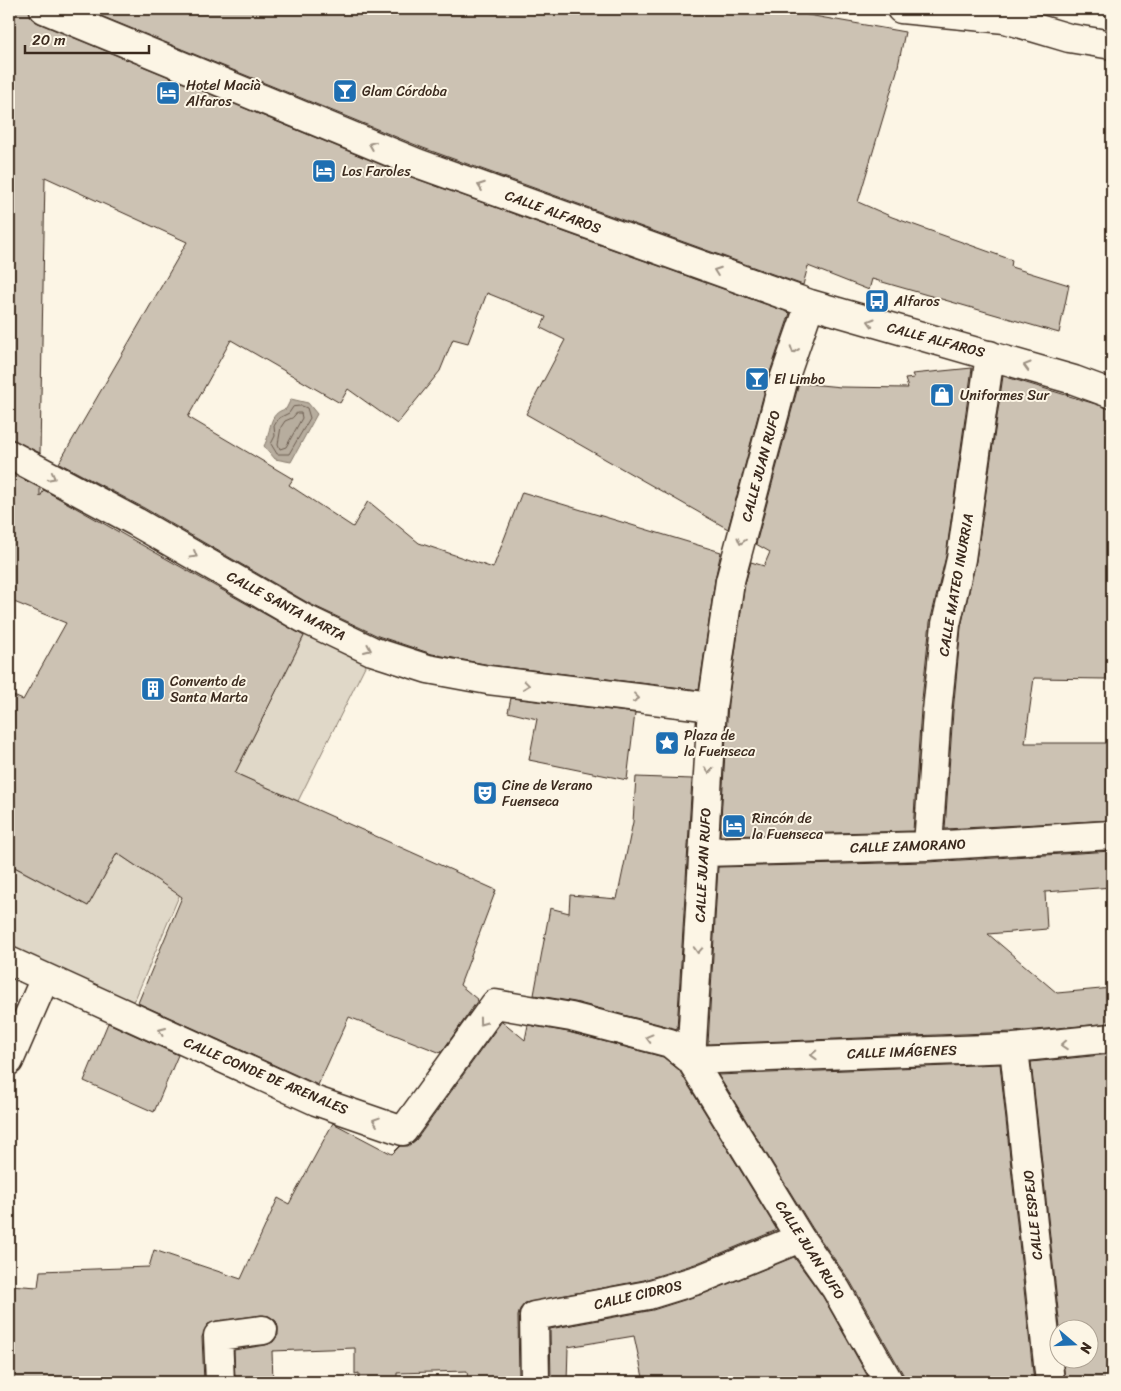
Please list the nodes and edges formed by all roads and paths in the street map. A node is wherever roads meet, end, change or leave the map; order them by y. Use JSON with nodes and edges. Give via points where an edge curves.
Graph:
{"nodes":[{"id":1,"x":44,"y":9,"type":"edge"},
{"id":2,"x":901,"y":9,"type":"edge"},
{"id":3,"x":1112,"y":45,"type":"edge"},
{"id":4,"x":810,"y":304,"type":"junction"},
{"id":5,"x":990,"y":355,"type":"junction"},
{"id":6,"x":1112,"y":394,"type":"edge"},
{"id":7,"x":9,"y":454,"type":"edge"},
{"id":8,"x":712,"y":707,"type":"junction"},
{"id":9,"x":1112,"y":835,"type":"edge"},
{"id":10,"x":928,"y":846,"type":"junction"},
{"id":11,"x":704,"y":852,"type":"junction"},
{"id":12,"x":9,"y":961,"type":"edge"},
{"id":13,"x":45,"y":978,"type":"junction"},
{"id":14,"x":1112,"y":1038,"type":"edge"},
{"id":15,"x":1014,"y":1048,"type":"junction"},
{"id":16,"x":691,"y":1060,"type":"junction"},
{"id":17,"x":9,"y":1061,"type":"edge"},
{"id":18,"x":800,"y":1238,"type":"junction"},
{"id":19,"x":263,"y":1330,"type":"dead end"},
{"id":20,"x":220,"y":1382,"type":"edge"},
{"id":21,"x":535,"y":1382,"type":"edge"},
{"id":22,"x":889,"y":1382,"type":"edge"},
{"id":23,"x":1050,"y":1382,"type":"edge"}],
"edges":[{"from":4,"to":1,"type":"street","name":"CALLE ALFAROS","one_way":true,"via":[[417,163]]},
{"from":2,"to":3,"type":"street","via":[[1005,19],[1069,38]]},
{"from":5,"to":4,"type":"street","name":"CALLE ALFAROS","one_way":true},
{"from":4,"to":8,"type":"street","name":"CALLE JUAN RUFO","one_way":true,"via":[[783,382],[730,581]]},
{"from":6,"to":5,"type":"street","name":"CALLE ALFAROS","one_way":true},
{"from":5,"to":10,"type":"street","name":"CALLE MATEO INURRIA","via":[[961,559],[946,624]]},
{"from":7,"to":8,"type":"street","name":"CALLE SANTA MARTA","one_way":true,"via":[[304,618],[372,651],[428,670],[488,680]]},
{"from":8,"to":11,"type":"street","name":"CALLE JUAN RUFO","one_way":true},
{"from":9,"to":10,"type":"street","name":"CALLE ZAMORANO"},
{"from":10,"to":11,"type":"street","name":"CALLE ZAMORANO"},
{"from":11,"to":16,"type":"street","name":"CALLE JUAN RUFO","one_way":true},
{"from":12,"to":13,"type":"street"},
{"from":16,"to":13,"type":"street","name":"CALLE CONDE DE ARENALES","one_way":true,"via":[[670,1044],[571,1017],[495,1004],[403,1131],[316,1101]]},
{"from":13,"to":17,"type":"street"},
{"from":14,"to":15,"type":"street","name":"CALLE IMÁGENES","one_way":true},
{"from":15,"to":16,"type":"street","name":"CALLE IMÁGENES","one_way":true},
{"from":15,"to":23,"type":"street","name":"CALLE ESPEJO"},
{"from":16,"to":18,"type":"street","name":"CALLE JUAN RUFO"},
{"from":18,"to":21,"type":"street","name":"CALLE CIDROS","via":[[700,1279],[648,1295],[534,1316]]},
{"from":18,"to":22,"type":"street","name":"CALLE JUAN RUFO","via":[[836,1288]]},
{"from":19,"to":20,"type":"street","via":[[218,1336]]}]}
